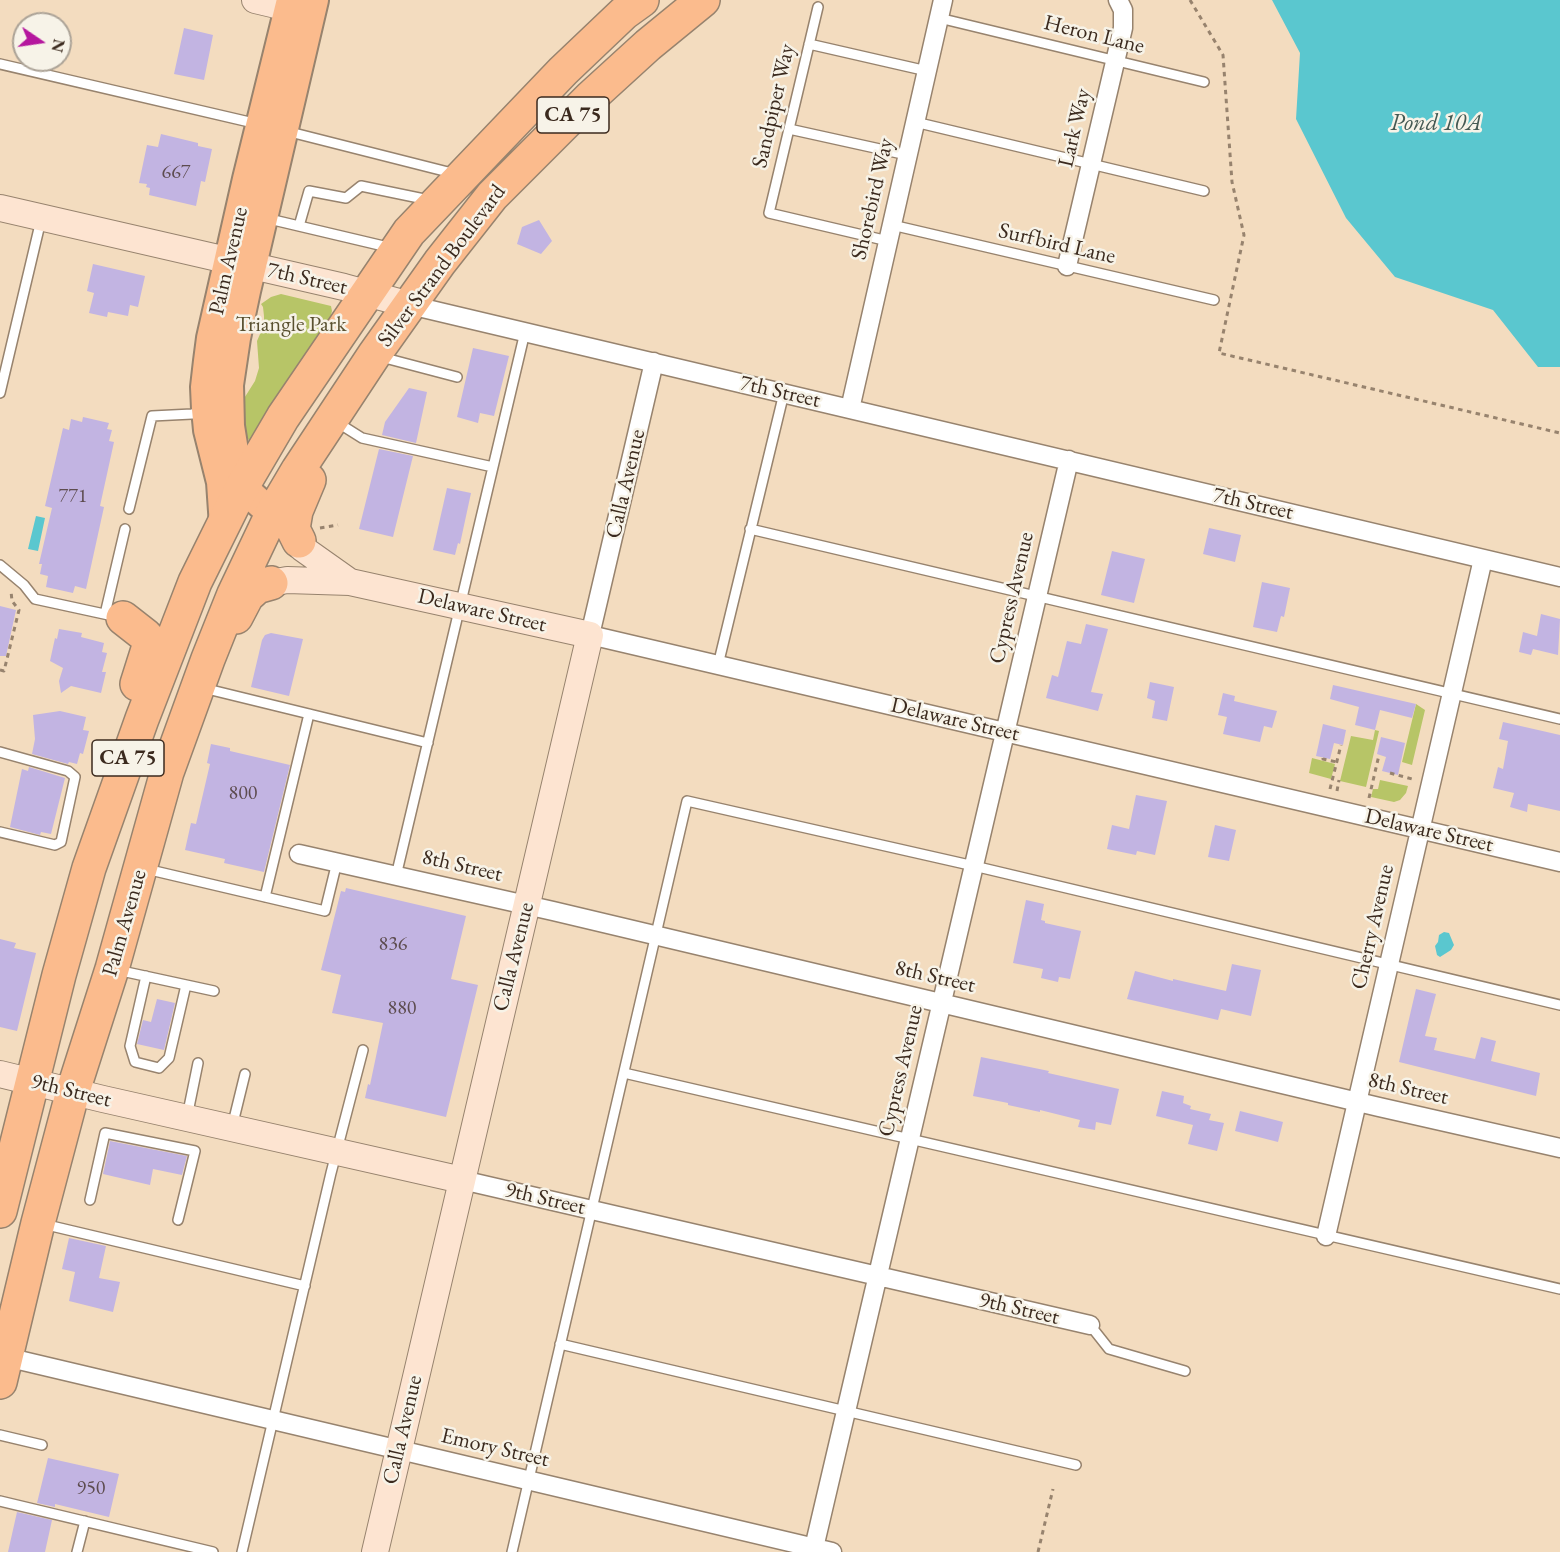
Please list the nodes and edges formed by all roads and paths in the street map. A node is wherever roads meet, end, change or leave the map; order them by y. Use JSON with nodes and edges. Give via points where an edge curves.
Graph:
{"nodes":[{"id":1,"x":255,"y":0,"type":"edge"},
{"id":2,"x":642,"y":0,"type":"edge"},
{"id":3,"x":703,"y":0,"type":"edge"},
{"id":4,"x":943,"y":0,"type":"edge"},
{"id":5,"x":1118,"y":0,"type":"edge"},
{"id":6,"x":1190,"y":0,"type":"edge"},
{"id":7,"x":301,"y":5,"type":"edge"},
{"id":8,"x":818,"y":7,"type":"dead end"},
{"id":9,"x":939,"y":18,"type":"junction"},
{"id":10,"x":809,"y":44,"type":"junction"},
{"id":11,"x":1115,"y":61,"type":"junction"},
{"id":12,"x":0,"y":64,"type":"edge"},
{"id":13,"x":927,"y":71,"type":"junction"},
{"id":14,"x":1204,"y":82,"type":"dead end"},
{"id":15,"x":915,"y":122,"type":"junction"},
{"id":16,"x":272,"y":128,"type":"junction"},
{"id":17,"x":789,"y":129,"type":"junction"},
{"id":18,"x":908,"y":155,"type":"junction"},
{"id":19,"x":1091,"y":164,"type":"junction"},
{"id":20,"x":462,"y":175,"type":"junction"},
{"id":21,"x":1204,"y":191,"type":"dead end"},
{"id":22,"x":437,"y":201,"type":"junction"},
{"id":23,"x":0,"y":208,"type":"edge"},
{"id":24,"x":769,"y":213,"type":"joint"},
{"id":25,"x":41,"y":218,"type":"junction"},
{"id":26,"x":264,"y":218,"type":"junction"},
{"id":27,"x":299,"y":226,"type":"junction"},
{"id":28,"x":890,"y":233,"type":"junction"},
{"id":29,"x":397,"y":249,"type":"junction"},
{"id":30,"x":240,"y":264,"type":"junction"},
{"id":31,"x":1067,"y":266,"type":"junction"},
{"id":32,"x":367,"y":293,"type":"junction"},
{"id":33,"x":1214,"y":300,"type":"dead end"},
{"id":34,"x":410,"y":305,"type":"junction"},
{"id":35,"x":525,"y":332,"type":"junction"},
{"id":36,"x":5,"y":352,"type":"edge"},
{"id":37,"x":374,"y":355,"type":"junction"},
{"id":38,"x":654,"y":362,"type":"junction"},
{"id":39,"x":457,"y":378,"type":"dead end"},
{"id":40,"x":0,"y":393,"type":"edge"},
{"id":41,"x":784,"y":393,"type":"junction"},
{"id":42,"x":206,"y":409,"type":"junction"},
{"id":43,"x":850,"y":409,"type":"junction"},
{"id":44,"x":327,"y":425,"type":"junction"},
{"id":45,"x":1560,"y":432,"type":"edge"},
{"id":46,"x":1069,"y":460,"type":"junction"},
{"id":47,"x":493,"y":467,"type":"junction"},
{"id":48,"x":242,"y":487,"type":"junction"},
{"id":49,"x":129,"y":509,"type":"dead end"},
{"id":50,"x":272,"y":514,"type":"junction"},
{"id":51,"x":338,"y":525,"type":"dead end"},
{"id":52,"x":125,"y":529,"type":"dead end"},
{"id":53,"x":750,"y":529,"type":"junction"},
{"id":54,"x":307,"y":535,"type":"junction"},
{"id":55,"x":218,"y":537,"type":"junction"},
{"id":56,"x":1483,"y":559,"type":"junction"},
{"id":57,"x":0,"y":565,"type":"edge"},
{"id":58,"x":1560,"y":577,"type":"edge"},
{"id":59,"x":350,"y":582,"type":"junction"},
{"id":60,"x":271,"y":583,"type":"joint"},
{"id":61,"x":11,"y":590,"type":"dead end"},
{"id":62,"x":1037,"y":597,"type":"junction"},
{"id":63,"x":460,"y":606,"type":"junction"},
{"id":64,"x":114,"y":616,"type":"junction"},
{"id":65,"x":590,"y":635,"type":"junction"},
{"id":66,"x":718,"y":665,"type":"junction"},
{"id":67,"x":0,"y":670,"type":"edge"},
{"id":68,"x":203,"y":673,"type":"junction"},
{"id":69,"x":1452,"y":694,"type":"junction"},
{"id":70,"x":309,"y":714,"type":"junction"},
{"id":71,"x":1560,"y":719,"type":"edge"},
{"id":72,"x":1005,"y":732,"type":"junction"},
{"id":73,"x":428,"y":743,"type":"junction"},
{"id":74,"x":1341,"y":745,"type":"dead end"},
{"id":75,"x":0,"y":752,"type":"edge"},
{"id":76,"x":1379,"y":754,"type":"dead end"},
{"id":77,"x":1323,"y":758,"type":"dead end"},
{"id":78,"x":1336,"y":762,"type":"junction"},
{"id":79,"x":1390,"y":773,"type":"dead end"},
{"id":80,"x":1412,"y":779,"type":"dead end"},
{"id":81,"x":1339,"y":780,"type":"dead end"},
{"id":82,"x":1330,"y":789,"type":"dead end"},
{"id":83,"x":1336,"y":791,"type":"dead end"},
{"id":84,"x":1369,"y":798,"type":"dead end"},
{"id":85,"x":1420,"y":830,"type":"junction"},
{"id":86,"x":0,"y":832,"type":"edge"},
{"id":87,"x":299,"y":854,"type":"dead end"},
{"id":88,"x":337,"y":862,"type":"junction"},
{"id":89,"x":1560,"y":862,"type":"edge"},
{"id":90,"x":974,"y":866,"type":"junction"},
{"id":91,"x":141,"y":867,"type":"junction"},
{"id":92,"x":89,"y":868,"type":"junction"},
{"id":93,"x":396,"y":876,"type":"junction"},
{"id":94,"x":265,"y":897,"type":"junction"},
{"id":95,"x":527,"y":905,"type":"junction"},
{"id":96,"x":656,"y":936,"type":"junction"},
{"id":97,"x":1389,"y":965,"type":"junction"},
{"id":98,"x":112,"y":969,"type":"junction"},
{"id":99,"x":146,"y":976,"type":"junction"},
{"id":100,"x":186,"y":985,"type":"junction"},
{"id":101,"x":214,"y":991,"type":"dead end"},
{"id":102,"x":941,"y":1004,"type":"junction"},
{"id":103,"x":1560,"y":1005,"type":"edge"},
{"id":104,"x":363,"y":1050,"type":"dead end"},
{"id":105,"x":198,"y":1063,"type":"dead end"},
{"id":106,"x":624,"y":1072,"type":"junction"},
{"id":107,"x":245,"y":1074,"type":"dead end"},
{"id":108,"x":11,"y":1077,"type":"edge"},
{"id":109,"x":74,"y":1091,"type":"junction"},
{"id":110,"x":1357,"y":1102,"type":"junction"},
{"id":111,"x":187,"y":1118,"type":"junction"},
{"id":112,"x":232,"y":1128,"type":"junction"},
{"id":113,"x":909,"y":1139,"type":"junction"},
{"id":114,"x":1560,"y":1148,"type":"edge"},
{"id":115,"x":337,"y":1152,"type":"junction"},
{"id":116,"x":6,"y":1161,"type":"edge"},
{"id":117,"x":462,"y":1180,"type":"junction"},
{"id":118,"x":90,"y":1200,"type":"dead end"},
{"id":119,"x":592,"y":1210,"type":"junction"},
{"id":120,"x":0,"y":1211,"type":"edge"},
{"id":121,"x":178,"y":1220,"type":"dead end"},
{"id":122,"x":38,"y":1223,"type":"junction"},
{"id":123,"x":1326,"y":1236,"type":"junction"},
{"id":124,"x":877,"y":1276,"type":"junction"},
{"id":125,"x":305,"y":1286,"type":"junction"},
{"id":126,"x":1560,"y":1289,"type":"edge"},
{"id":127,"x":1090,"y":1325,"type":"joint"},
{"id":128,"x":560,"y":1344,"type":"junction"},
{"id":129,"x":3,"y":1369,"type":"edge"},
{"id":130,"x":1185,"y":1371,"type":"dead end"},
{"id":131,"x":845,"y":1412,"type":"junction"},
{"id":132,"x":273,"y":1420,"type":"junction"},
{"id":133,"x":0,"y":1436,"type":"edge"},
{"id":134,"x":42,"y":1445,"type":"dead end"},
{"id":135,"x":399,"y":1450,"type":"junction"},
{"id":136,"x":1076,"y":1465,"type":"dead end"},
{"id":137,"x":528,"y":1480,"type":"junction"},
{"id":138,"x":1053,"y":1489,"type":"dead end"},
{"id":139,"x":0,"y":1501,"type":"edge"},
{"id":140,"x":85,"y":1521,"type":"junction"},
{"id":141,"x":813,"y":1550,"type":"edge"},
{"id":142,"x":77,"y":1552,"type":"edge"},
{"id":143,"x":213,"y":1552,"type":"edge"},
{"id":144,"x":242,"y":1552,"type":"edge"},
{"id":145,"x":375,"y":1552,"type":"edge"},
{"id":146,"x":512,"y":1552,"type":"edge"},
{"id":147,"x":832,"y":1552,"type":"edge"},
{"id":148,"x":1038,"y":1552,"type":"edge"}],
"edges":[{"from":1,"to":7,"type":"street"},
{"from":2,"to":20,"type":"highway","name":"Silver Strand Boulevard","number":"CA 75","via":[[563,71]]},
{"from":3,"to":34,"type":"highway","name":"Silver Strand Boulevard","number":"CA 75","via":[[591,97],[492,196]]},
{"from":4,"to":9,"type":"street","name":"Shorebird Way"},
{"from":5,"to":11,"type":"street","name":"Lark Way","via":[[1123,10],[1123,28]]},
{"from":6,"to":45,"type":"path","via":[[1223,55],[1232,182],[1244,235],[1219,353]]},
{"from":7,"to":16,"type":"main road","name":"Palm Avenue"},
{"from":8,"to":10,"type":"lane","name":"Sandpiper Way"},
{"from":9,"to":11,"type":"lane","name":"Heron Lane"},
{"from":9,"to":13,"type":"street","name":"Shorebird Way"},
{"from":10,"to":13,"type":"lane"},
{"from":10,"to":17,"type":"lane","name":"Sandpiper Way"},
{"from":11,"to":14,"type":"lane","name":"Heron Lane"},
{"from":11,"to":19,"type":"street","name":"Lark Way"},
{"from":12,"to":16,"type":"lane"},
{"from":13,"to":15,"type":"street","name":"Shorebird Way"},
{"from":15,"to":18,"type":"street","name":"Shorebird Way"},
{"from":15,"to":19,"type":"lane"},
{"from":16,"to":20,"type":"lane"},
{"from":16,"to":26,"type":"main road","name":"Palm Avenue"},
{"from":16,"to":30,"type":"main road","name":"Palm Avenue"},
{"from":17,"to":18,"type":"lane"},
{"from":17,"to":24,"type":"lane","name":"Sandpiper Way"},
{"from":18,"to":28,"type":"street","name":"Shorebird Way"},
{"from":19,"to":21,"type":"lane"},
{"from":19,"to":31,"type":"street","name":"Lark Way"},
{"from":20,"to":22,"type":"highway","name":"Silver Strand Boulevard","number":"CA 75"},
{"from":22,"to":27,"type":"lane","via":[[361,186],[346,198],[309,191]]},
{"from":22,"to":29,"type":"highway","name":"Silver Strand Boulevard","number":"CA 75"},
{"from":23,"to":25,"type":"street","name":"7th Street"},
{"from":24,"to":28,"type":"lane","name":"Surfbird Lane"},
{"from":25,"to":30,"type":"street","name":"7th Street"},
{"from":25,"to":36,"type":"lane"},
{"from":26,"to":27,"type":"lane"},
{"from":26,"to":30,"type":"main road","name":"Palm Avenue"},
{"from":27,"to":29,"type":"lane"},
{"from":28,"to":31,"type":"lane","name":"Surfbird Lane"},
{"from":28,"to":43,"type":"street","name":"Shorebird Way"},
{"from":29,"to":32,"type":"highway","name":"Silver Strand Boulevard","number":"CA 75"},
{"from":30,"to":32,"type":"street","name":"7th Street"},
{"from":30,"to":42,"type":"main road","name":"Palm Avenue","via":[[211,338]]},
{"from":30,"to":48,"type":"main road","name":"Palm Avenue","via":[[229,385],[230,426]]},
{"from":31,"to":33,"type":"lane","name":"Surfbird Lane"},
{"from":32,"to":34,"type":"street","name":"7th Street"},
{"from":32,"to":48,"type":"highway","name":"Silver Strand Boulevard","number":"CA 75","via":[[283,417]]},
{"from":34,"to":35,"type":"street","name":"7th Street"},
{"from":34,"to":37,"type":"highway","name":"Silver Strand Boulevard","number":"CA 75"},
{"from":35,"to":38,"type":"street","name":"7th Street"},
{"from":35,"to":47,"type":"lane"},
{"from":36,"to":40,"type":"lane"},
{"from":37,"to":39,"type":"lane"},
{"from":37,"to":44,"type":"highway","name":"Silver Strand Boulevard","number":"CA 75"},
{"from":38,"to":41,"type":"street","name":"7th Street"},
{"from":38,"to":65,"type":"street","name":"Calla Avenue"},
{"from":41,"to":43,"type":"street","name":"7th Street"},
{"from":41,"to":53,"type":"lane"},
{"from":42,"to":49,"type":"lane","via":[[192,414],[152,416]]},
{"from":42,"to":55,"type":"main road","name":"Palm Avenue","via":[[221,482]]},
{"from":43,"to":46,"type":"street","name":"7th Street"},
{"from":44,"to":47,"type":"lane","via":[[362,438]]},
{"from":44,"to":50,"type":"highway","name":"Silver Strand Boulevard","number":"CA 75"},
{"from":44,"to":54,"type":"highway","via":[[296,511],[293,529]]},
{"from":46,"to":56,"type":"street","name":"7th Street"},
{"from":46,"to":62,"type":"street","name":"Cypress Avenue"},
{"from":47,"to":63,"type":"lane"},
{"from":48,"to":50,"type":"main road"},
{"from":48,"to":55,"type":"highway","number":"CA 75"},
{"from":50,"to":68,"type":"highway","name":"Palm Avenue","number":"CA 75","via":[[234,594]]},
{"from":51,"to":54,"type":"path"},
{"from":52,"to":64,"type":"lane"},
{"from":53,"to":62,"type":"lane"},
{"from":53,"to":66,"type":"lane"},
{"from":54,"to":59,"type":"street","name":"Delaware Street","via":[[302,548]]},
{"from":55,"to":64,"type":"highway","via":[[178,579],[157,615],[145,619]]},
{"from":55,"to":92,"type":"highway","number":"CA 75","via":[[195,582]]},
{"from":56,"to":58,"type":"street","name":"7th Street"},
{"from":56,"to":69,"type":"street","name":"Cherry Avenue"},
{"from":57,"to":64,"type":"lane","via":[[35,599]]},
{"from":59,"to":60,"type":"street","name":"Delaware Street"},
{"from":59,"to":63,"type":"street","name":"Delaware Street"},
{"from":60,"to":68,"type":"highway","via":[[257,587],[247,596]]},
{"from":61,"to":67,"type":"path","via":[[12,601],[19,610],[4,671]]},
{"from":62,"to":69,"type":"lane"},
{"from":62,"to":72,"type":"street","name":"Cypress Avenue"},
{"from":63,"to":65,"type":"street","name":"Delaware Street"},
{"from":63,"to":73,"type":"lane"},
{"from":64,"to":92,"type":"highway","via":[[146,636],[149,646],[100,789]]},
{"from":65,"to":66,"type":"street","name":"Delaware Street"},
{"from":65,"to":95,"type":"street","name":"Calla Avenue"},
{"from":66,"to":72,"type":"street","name":"Delaware Street"},
{"from":68,"to":70,"type":"lane"},
{"from":68,"to":91,"type":"highway","name":"Palm Avenue","number":"CA 75","via":[[167,772]]},
{"from":69,"to":71,"type":"lane"},
{"from":69,"to":85,"type":"street","name":"Cherry Avenue"},
{"from":70,"to":73,"type":"lane"},
{"from":70,"to":94,"type":"lane"},
{"from":72,"to":85,"type":"street","name":"Delaware Street"},
{"from":72,"to":90,"type":"street","name":"Cypress Avenue"},
{"from":73,"to":93,"type":"lane"},
{"from":74,"to":78,"type":"path"},
{"from":75,"to":86,"type":"lane","via":[[68,771],[75,777],[61,842],[55,845]]},
{"from":76,"to":84,"type":"path"},
{"from":77,"to":78,"type":"path"},
{"from":78,"to":82,"type":"path"},
{"from":79,"to":80,"type":"path"},
{"from":81,"to":83,"type":"path"},
{"from":85,"to":89,"type":"street","name":"Delaware Street"},
{"from":85,"to":97,"type":"street","name":"Cherry Avenue"},
{"from":87,"to":88,"type":"street","name":"8th Street"},
{"from":88,"to":93,"type":"street","name":"8th Street"},
{"from":88,"to":94,"type":"lane","via":[[325,911]]},
{"from":90,"to":96,"type":"lane","via":[[687,801]]},
{"from":90,"to":97,"type":"lane"},
{"from":90,"to":102,"type":"street","name":"Cypress Avenue"},
{"from":91,"to":94,"type":"lane"},
{"from":91,"to":98,"type":"highway","name":"Palm Avenue","number":"CA 75"},
{"from":92,"to":108,"type":"highway","number":"CA 75","via":[[59,975]]},
{"from":93,"to":95,"type":"street","name":"8th Street"},
{"from":95,"to":96,"type":"street","name":"8th Street"},
{"from":95,"to":117,"type":"street","name":"Calla Avenue"},
{"from":96,"to":102,"type":"street","name":"8th Street"},
{"from":96,"to":106,"type":"lane"},
{"from":97,"to":103,"type":"lane"},
{"from":97,"to":110,"type":"street","name":"Cherry Avenue"},
{"from":98,"to":99,"type":"lane"},
{"from":98,"to":109,"type":"highway","name":"Palm Avenue","number":"CA 75"},
{"from":99,"to":100,"type":"lane"},
{"from":99,"to":100,"type":"lane","via":[[130,1046],[135,1062],[159,1068],[170,1058]]},
{"from":100,"to":101,"type":"lane"},
{"from":102,"to":110,"type":"street","name":"8th Street"},
{"from":102,"to":113,"type":"street","name":"Cypress Avenue"},
{"from":104,"to":115,"type":"lane"},
{"from":105,"to":111,"type":"lane"},
{"from":106,"to":113,"type":"lane"},
{"from":106,"to":119,"type":"lane"},
{"from":107,"to":112,"type":"lane"},
{"from":108,"to":109,"type":"street","name":"9th Street"},
{"from":108,"to":116,"type":"highway","number":"CA 75"},
{"from":109,"to":111,"type":"street","name":"9th Street"},
{"from":109,"to":122,"type":"highway","name":"Palm Avenue","number":"CA 75"},
{"from":110,"to":114,"type":"street","name":"8th Street"},
{"from":110,"to":123,"type":"street","name":"Cherry Avenue"},
{"from":111,"to":112,"type":"street","name":"9th Street"},
{"from":112,"to":115,"type":"street","name":"9th Street"},
{"from":113,"to":123,"type":"lane"},
{"from":113,"to":124,"type":"street","name":"Cypress Avenue"},
{"from":115,"to":117,"type":"street","name":"9th Street"},
{"from":115,"to":125,"type":"lane"},
{"from":116,"to":120,"type":"highway","number":"CA 75"},
{"from":117,"to":119,"type":"street","name":"9th Street"},
{"from":117,"to":135,"type":"street","name":"Calla Avenue"},
{"from":118,"to":121,"type":"lane","via":[[105,1133],[195,1151]]},
{"from":119,"to":124,"type":"street","name":"9th Street"},
{"from":119,"to":128,"type":"lane"},
{"from":122,"to":125,"type":"lane"},
{"from":122,"to":129,"type":"highway","name":"Palm Avenue","number":"CA 75"},
{"from":123,"to":126,"type":"lane"},
{"from":124,"to":127,"type":"street","name":"9th Street"},
{"from":124,"to":131,"type":"street","name":"Cypress Avenue"},
{"from":125,"to":132,"type":"lane"},
{"from":127,"to":130,"type":"lane","via":[[1109,1349]]},
{"from":128,"to":131,"type":"lane"},
{"from":128,"to":137,"type":"lane"},
{"from":129,"to":132,"type":"street","name":"Emory Street"},
{"from":131,"to":136,"type":"lane"},
{"from":131,"to":141,"type":"street","name":"Cypress Avenue"},
{"from":132,"to":135,"type":"street","name":"Emory Street"},
{"from":132,"to":144,"type":"lane"},
{"from":133,"to":134,"type":"lane"},
{"from":135,"to":137,"type":"street","name":"Emory Street"},
{"from":135,"to":145,"type":"street","name":"Calla Avenue"},
{"from":137,"to":141,"type":"street","name":"Emory Street"},
{"from":137,"to":146,"type":"lane"},
{"from":138,"to":148,"type":"path"},
{"from":139,"to":140,"type":"lane"},
{"from":140,"to":142,"type":"lane"},
{"from":140,"to":143,"type":"lane"},
{"from":141,"to":147,"type":"street","name":"Emory Street"}]}
